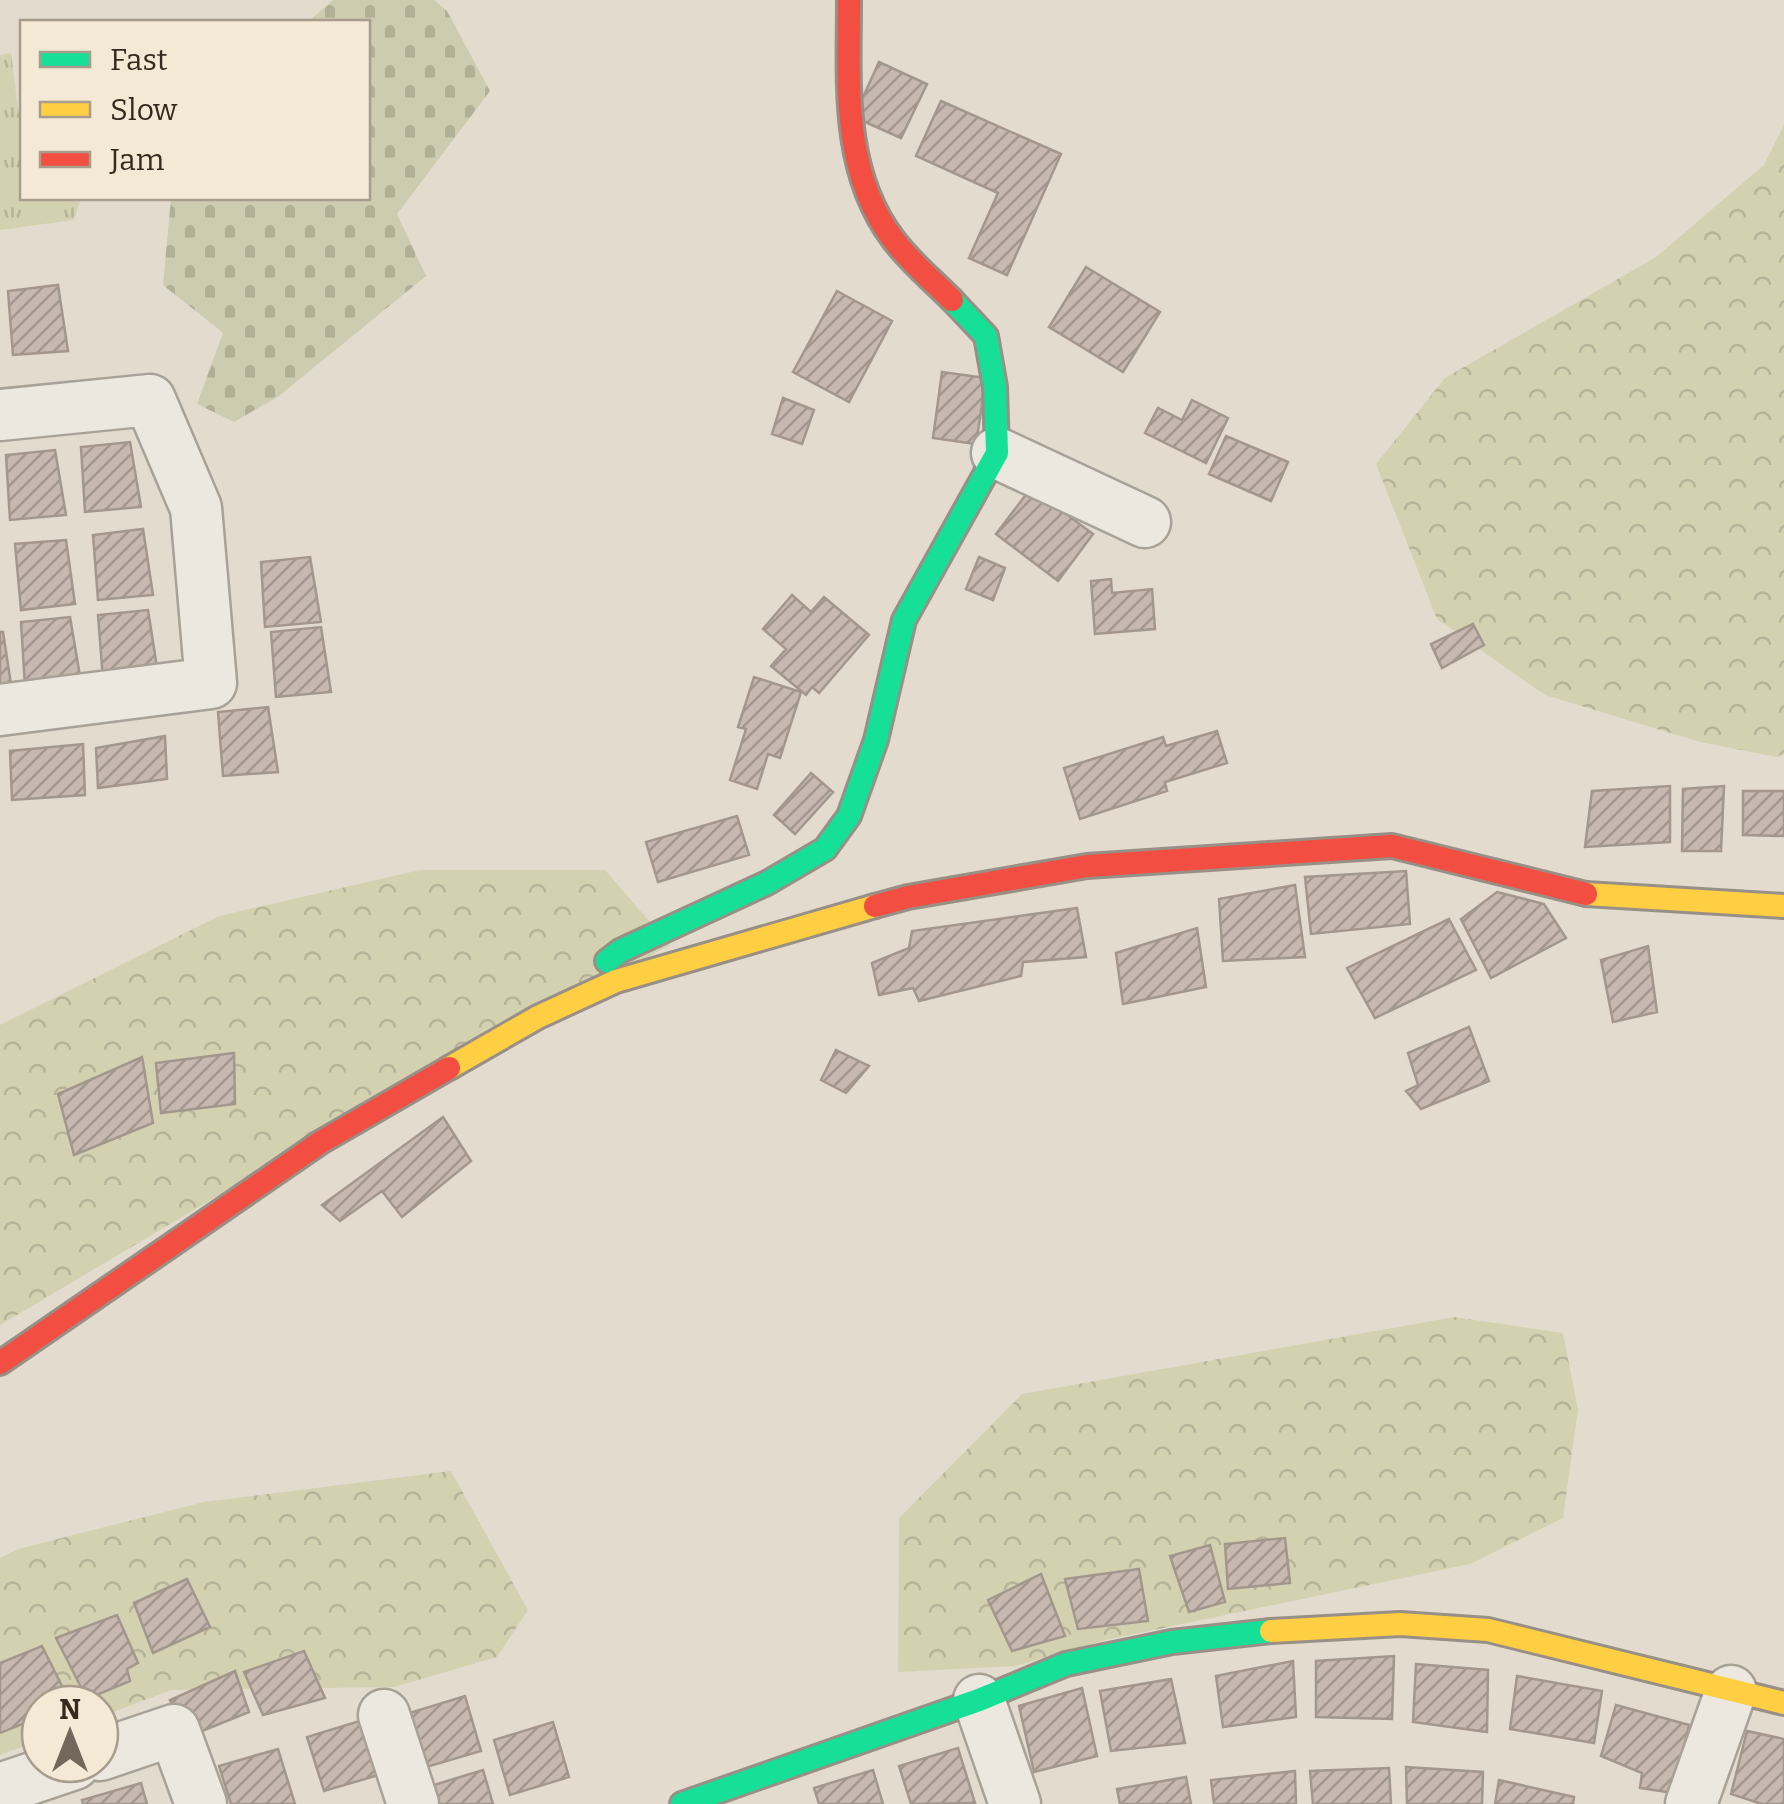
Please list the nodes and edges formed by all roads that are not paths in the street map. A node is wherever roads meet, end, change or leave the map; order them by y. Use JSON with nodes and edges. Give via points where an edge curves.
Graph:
{"nodes":[{"id":1,"x":848,"y":0,"type":"edge"},
{"id":2,"x":0,"y":415,"type":"edge"},
{"id":3,"x":997,"y":453,"type":"junction"},
{"id":4,"x":1145,"y":522,"type":"dead end"},
{"id":5,"x":0,"y":710,"type":"edge"},
{"id":6,"x":1784,"y":906,"type":"edge"},
{"id":7,"x":538,"y":1016,"type":"junction"},
{"id":8,"x":0,"y":1363,"type":"edge"},
{"id":9,"x":1731,"y":1691,"type":"junction"},
{"id":10,"x":978,"y":1700,"type":"junction"},
{"id":11,"x":1784,"y":1702,"type":"edge"},
{"id":12,"x":384,"y":1715,"type":"dead end"},
{"id":13,"x":120,"y":1748,"type":"edge"},
{"id":14,"x":201,"y":1804,"type":"edge"},
{"id":15,"x":413,"y":1804,"type":"edge"},
{"id":16,"x":682,"y":1804,"type":"edge"},
{"id":17,"x":1015,"y":1804,"type":"edge"},
{"id":18,"x":1691,"y":1804,"type":"edge"}],
"edges":[{"from":1,"to":3,"type":"street","via":[[849,112],[860,177],[892,238],[986,336]]},
{"from":2,"to":5,"type":"street","via":[[150,400],[196,508],[211,683]]},
{"from":3,"to":4,"type":"street"},
{"from":3,"to":7,"type":"street","via":[[904,620],[871,756],[850,816],[825,848],[620,950]]},
{"from":6,"to":7,"type":"street","via":[[1586,894],[1392,846],[1087,866],[908,897],[616,981]]},
{"from":7,"to":8,"type":"street","via":[[321,1142]]},
{"from":9,"to":10,"type":"street","via":[[1488,1630],[1400,1624],[1172,1642],[1066,1664]]},
{"from":9,"to":11,"type":"street"},
{"from":9,"to":18,"type":"street"},
{"from":10,"to":16,"type":"street"},
{"from":10,"to":17,"type":"street"},
{"from":12,"to":15,"type":"street"},
{"from":13,"to":14,"type":"street","via":[[174,1730]]}]}
